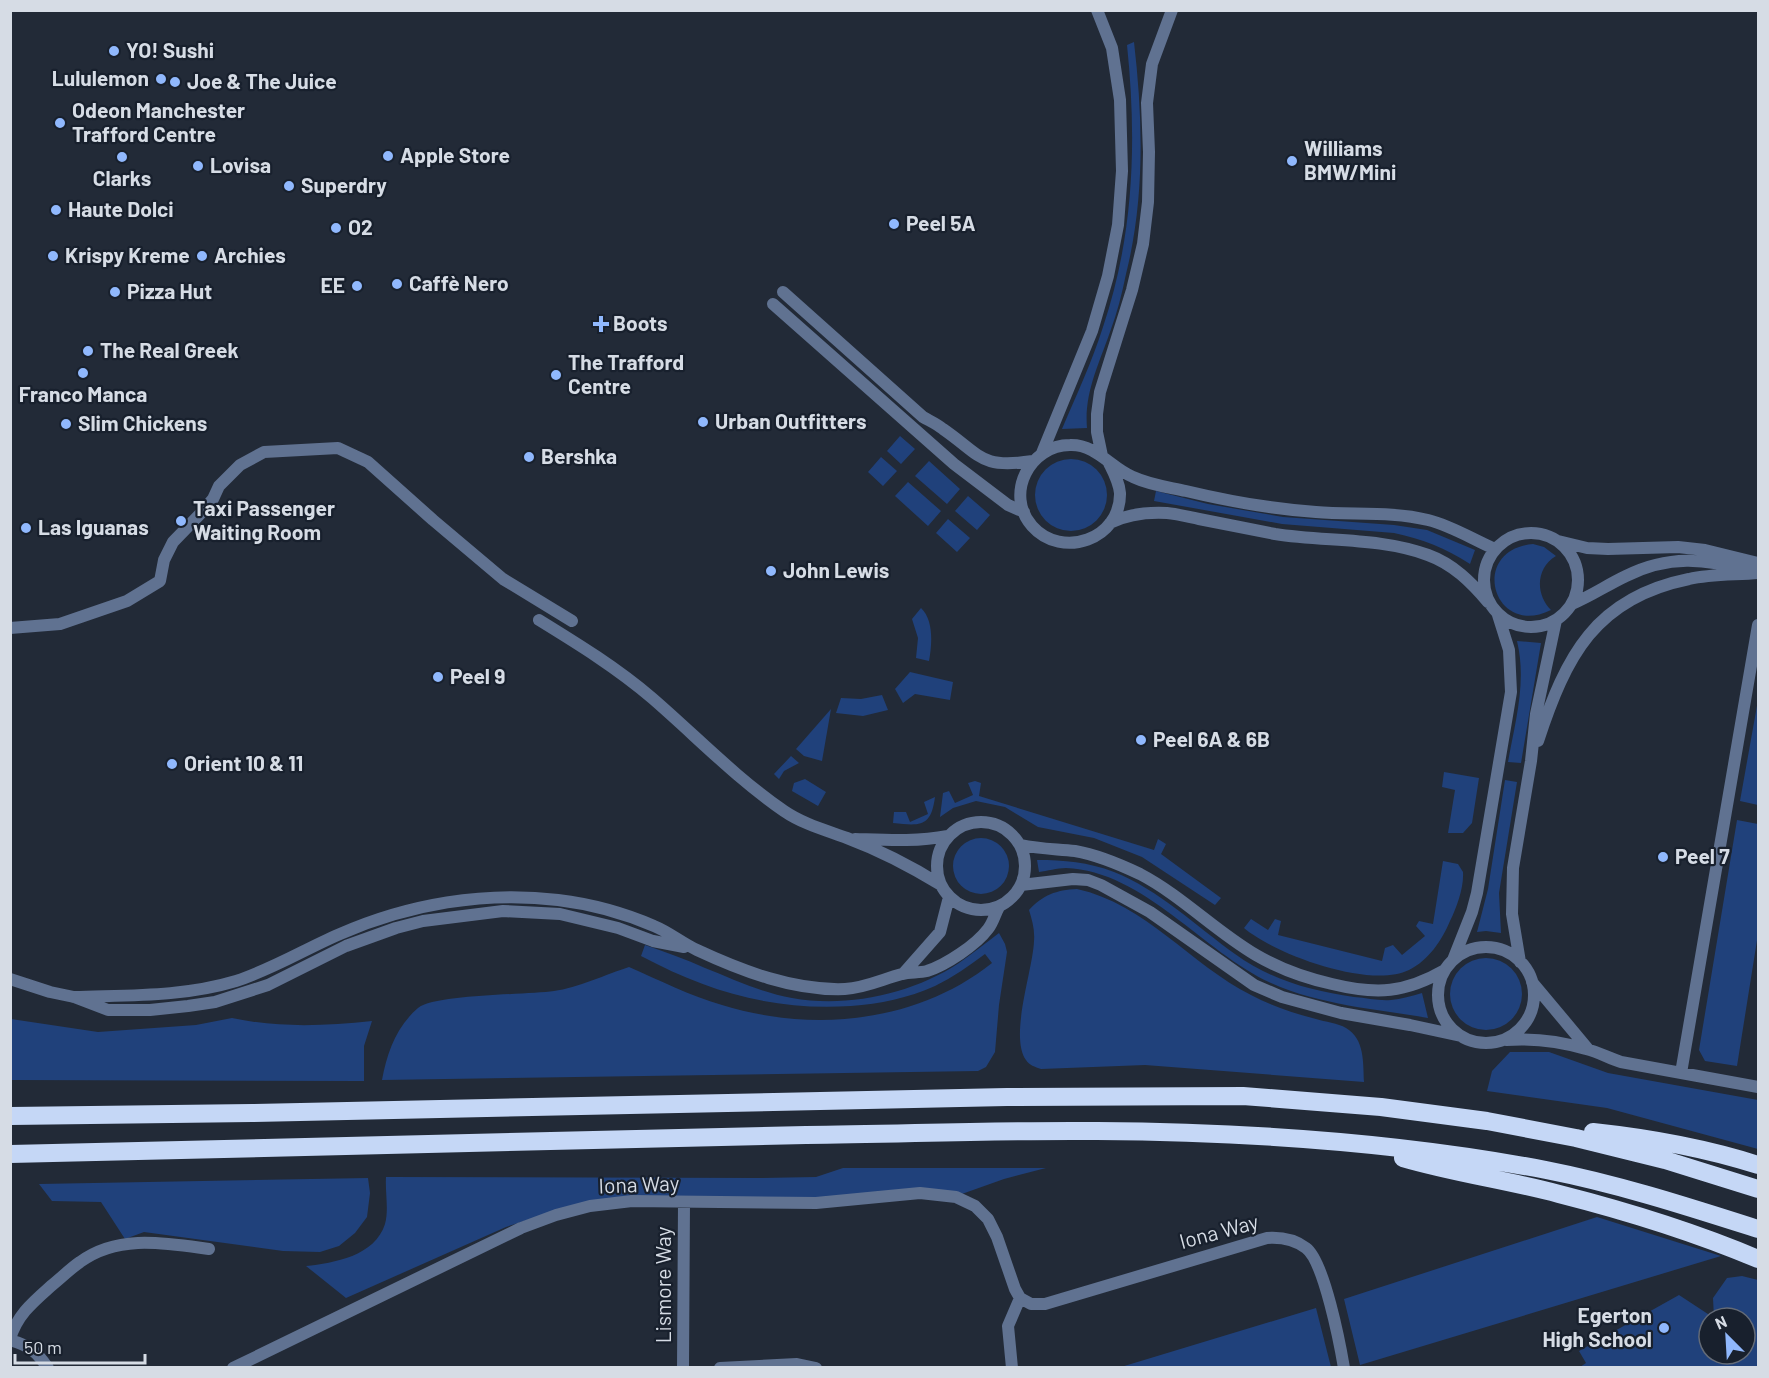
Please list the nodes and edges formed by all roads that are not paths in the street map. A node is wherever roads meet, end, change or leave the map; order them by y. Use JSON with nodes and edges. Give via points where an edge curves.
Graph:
{"nodes":[{"id":1,"x":1097,"y":10,"type":"edge"},
{"id":2,"x":1172,"y":10,"type":"edge"},
{"id":3,"x":783,"y":292,"type":"dead end"},
{"id":4,"x":772,"y":304,"type":"dead end"},
{"id":5,"x":1037,"y":457,"type":"junction"},
{"id":6,"x":1105,"y":460,"type":"junction"},
{"id":7,"x":1024,"y":512,"type":"junction"},
{"id":8,"x":1110,"y":524,"type":"junction"},
{"id":9,"x":1557,"y":541,"type":"junction"},
{"id":10,"x":1495,"y":549,"type":"junction"},
{"id":11,"x":1758,"y":563,"type":"edge"},
{"id":12,"x":1758,"y":573,"type":"edge"},
{"id":13,"x":1488,"y":602,"type":"junction"},
{"id":14,"x":1572,"y":604,"type":"junction"},
{"id":15,"x":1498,"y":615,"type":"junction"},
{"id":16,"x":539,"y":620,"type":"dead end"},
{"id":17,"x":1556,"y":620,"type":"junction"},
{"id":18,"x":572,"y":621,"type":"dead end"},
{"id":19,"x":1758,"y":625,"type":"edge"},
{"id":20,"x":10,"y":628,"type":"edge"},
{"id":21,"x":1532,"y":761,"type":"junction"},
{"id":22,"x":948,"y":836,"type":"junction"},
{"id":23,"x":848,"y":838,"type":"junction"},
{"id":24,"x":1021,"y":845,"type":"junction"},
{"id":25,"x":941,"y":885,"type":"junction"},
{"id":26,"x":1021,"y":885,"type":"junction"},
{"id":27,"x":949,"y":897,"type":"junction"},
{"id":28,"x":999,"y":907,"type":"junction"},
{"id":29,"x":1520,"y":962,"type":"junction"},
{"id":30,"x":1449,"y":965,"type":"junction"},
{"id":31,"x":903,"y":974,"type":"junction"},
{"id":32,"x":10,"y":979,"type":"edge"},
{"id":33,"x":1532,"y":982,"type":"junction"},
{"id":34,"x":1461,"y":1036,"type":"junction"},
{"id":35,"x":1502,"y":1041,"type":"junction"},
{"id":36,"x":1588,"y":1049,"type":"junction"},
{"id":37,"x":1681,"y":1073,"type":"junction"},
{"id":38,"x":1758,"y":1087,"type":"edge"},
{"id":39,"x":10,"y":1114,"type":"edge"},
{"id":40,"x":1486,"y":1121,"type":"junction"},
{"id":41,"x":1358,"y":1144,"type":"junction"},
{"id":42,"x":10,"y":1154,"type":"edge"},
{"id":43,"x":1758,"y":1165,"type":"edge"},
{"id":44,"x":1758,"y":1189,"type":"edge"},
{"id":45,"x":684,"y":1203,"type":"junction"},
{"id":46,"x":1758,"y":1229,"type":"edge"},
{"id":47,"x":209,"y":1249,"type":"dead end"},
{"id":48,"x":1758,"y":1259,"type":"edge"},
{"id":49,"x":1020,"y":1298,"type":"junction"},
{"id":50,"x":10,"y":1340,"type":"edge"},
{"id":51,"x":48,"y":1368,"type":"edge"},
{"id":52,"x":233,"y":1368,"type":"edge"},
{"id":53,"x":683,"y":1368,"type":"edge"},
{"id":54,"x":720,"y":1368,"type":"edge"},
{"id":55,"x":816,"y":1368,"type":"edge"},
{"id":56,"x":1012,"y":1368,"type":"edge"},
{"id":57,"x":1344,"y":1368,"type":"edge"}],
"edges":[{"from":1,"to":5,"type":"street","via":[[1112,48],[1120,100],[1120,198],[1108,276],[1092,331]]},
{"from":2,"to":6,"type":"street","via":[[1152,64],[1147,104],[1148,202],[1143,244],[1100,392],[1097,414]]},
{"from":3,"to":5,"type":"street","via":[[923,417],[974,454],[1002,464]]},
{"from":4,"to":7,"type":"street","via":[[954,464],[1008,505]]},
{"from":5,"to":6,"type":"street","via":[[1056,446],[1072,445],[1088,448]]},
{"from":5,"to":7,"type":"street","via":[[1021,486]]},
{"from":6,"to":8,"type":"street","via":[[1117,477],[1120,493]]},
{"from":6,"to":10,"type":"street","via":[[1149,483],[1215,498],[1281,509],[1428,520]]},
{"from":7,"to":8,"type":"street","via":[[1032,526],[1058,543],[1089,540]]},
{"from":8,"to":13,"type":"street","via":[[1134,514],[1169,513],[1276,534],[1410,549],[1450,566]]},
{"from":9,"to":10,"type":"street","via":[[1545,535],[1518,534]]},
{"from":9,"to":11,"type":"street","via":[[1587,548],[1678,547]]},
{"from":9,"to":14,"type":"street","via":[[1573,558],[1577,569]]},
{"from":10,"to":13,"type":"street","via":[[1488,558],[1483,580]]},
{"from":12,"to":14,"type":"street","via":[[1704,560],[1661,563],[1626,575]]},
{"from":12,"to":21,"type":"street","via":[[1692,578],[1665,585],[1614,611],[1576,651],[1547,714]]},
{"from":13,"to":15,"type":"street"},
{"from":14,"to":17,"type":"street"},
{"from":15,"to":17,"type":"street","via":[[1526,627]]},
{"from":15,"to":30,"type":"street","via":[[1509,650],[1509,706],[1477,893]]},
{"from":16,"to":23,"type":"street","via":[[634,684],[786,813]]},
{"from":17,"to":21,"type":"street","via":[[1536,714]]},
{"from":18,"to":20,"type":"street","via":[[496,574],[368,462],[338,448],[312,448],[264,452],[240,465],[173,542],[160,581],[127,601],[60,624]]},
{"from":19,"to":37,"type":"street"},
{"from":21,"to":29,"type":"street","via":[[1512,868],[1512,914]]},
{"from":22,"to":23,"type":"street","via":[[902,841]]},
{"from":22,"to":24,"type":"street","via":[[959,827],[987,821],[1012,833]]},
{"from":22,"to":25,"type":"street","via":[[937,860]]},
{"from":23,"to":25,"type":"street"},
{"from":24,"to":26,"type":"street","via":[[1026,858]]},
{"from":24,"to":30,"type":"street","via":[[1077,852],[1142,875],[1255,955],[1303,977],[1383,992],[1425,981]]},
{"from":25,"to":27,"type":"street"},
{"from":26,"to":28,"type":"street"},
{"from":26,"to":34,"type":"street","via":[[1073,879],[1101,885],[1150,912],[1254,985],[1282,997],[1341,1013]]},
{"from":27,"to":28,"type":"street","via":[[972,909]]},
{"from":27,"to":31,"type":"street","via":[[940,932]]},
{"from":28,"to":31,"type":"street","via":[[989,928],[955,957],[928,971]]},
{"from":29,"to":30,"type":"street","via":[[1508,953],[1487,948],[1465,952]]},
{"from":29,"to":33,"type":"street"},
{"from":30,"to":34,"type":"street","via":[[1439,984],[1438,999],[1449,1026]]},
{"from":31,"to":32,"type":"street","via":[[845,989],[786,983],[695,950],[657,927],[620,913],[534,897],[476,899],[393,914],[340,933],[264,970],[186,992],[74,997]]},
{"from":33,"to":35,"type":"street","via":[[1534,997],[1525,1024]]},
{"from":33,"to":36,"type":"street"},
{"from":34,"to":35,"type":"street","via":[[1480,1043]]},
{"from":35,"to":36,"type":"street","via":[[1532,1038]]},
{"from":36,"to":37,"type":"street","via":[[1621,1062]]},
{"from":37,"to":38,"type":"street"},
{"from":39,"to":40,"type":"highway","via":[[1243,1096],[1381,1107]]},
{"from":40,"to":43,"type":"highway","via":[[1633,1137]]},
{"from":40,"to":44,"type":"highway","via":[[1665,1160]]},
{"from":41,"to":42,"type":"highway","via":[[1098,1131]]},
{"from":41,"to":46,"type":"highway","via":[[1548,1171],[1644,1194]]},
{"from":41,"to":48,"type":"highway","via":[[1627,1213]]},
{"from":45,"to":49,"type":"street","name":"Iona Way","via":[[816,1203],[920,1193],[956,1197],[975,1206],[988,1219]]},
{"from":45,"to":52,"type":"street","name":"Iona Way","via":[[632,1202],[590,1206],[556,1215],[521,1228]]},
{"from":45,"to":53,"type":"street","name":"Lismore Way"},
{"from":47,"to":50,"type":"street","via":[[156,1242],[129,1243],[96,1252],[22,1312]]},
{"from":49,"to":56,"type":"street","via":[[1008,1326]]},
{"from":49,"to":57,"type":"street","name":"Iona Way","via":[[1031,1304],[1045,1304],[1256,1241],[1282,1237],[1308,1249],[1318,1266]]},
{"from":50,"to":51,"type":"street","via":[[27,1345]]},
{"from":54,"to":55,"type":"street","via":[[797,1364]]}]}
